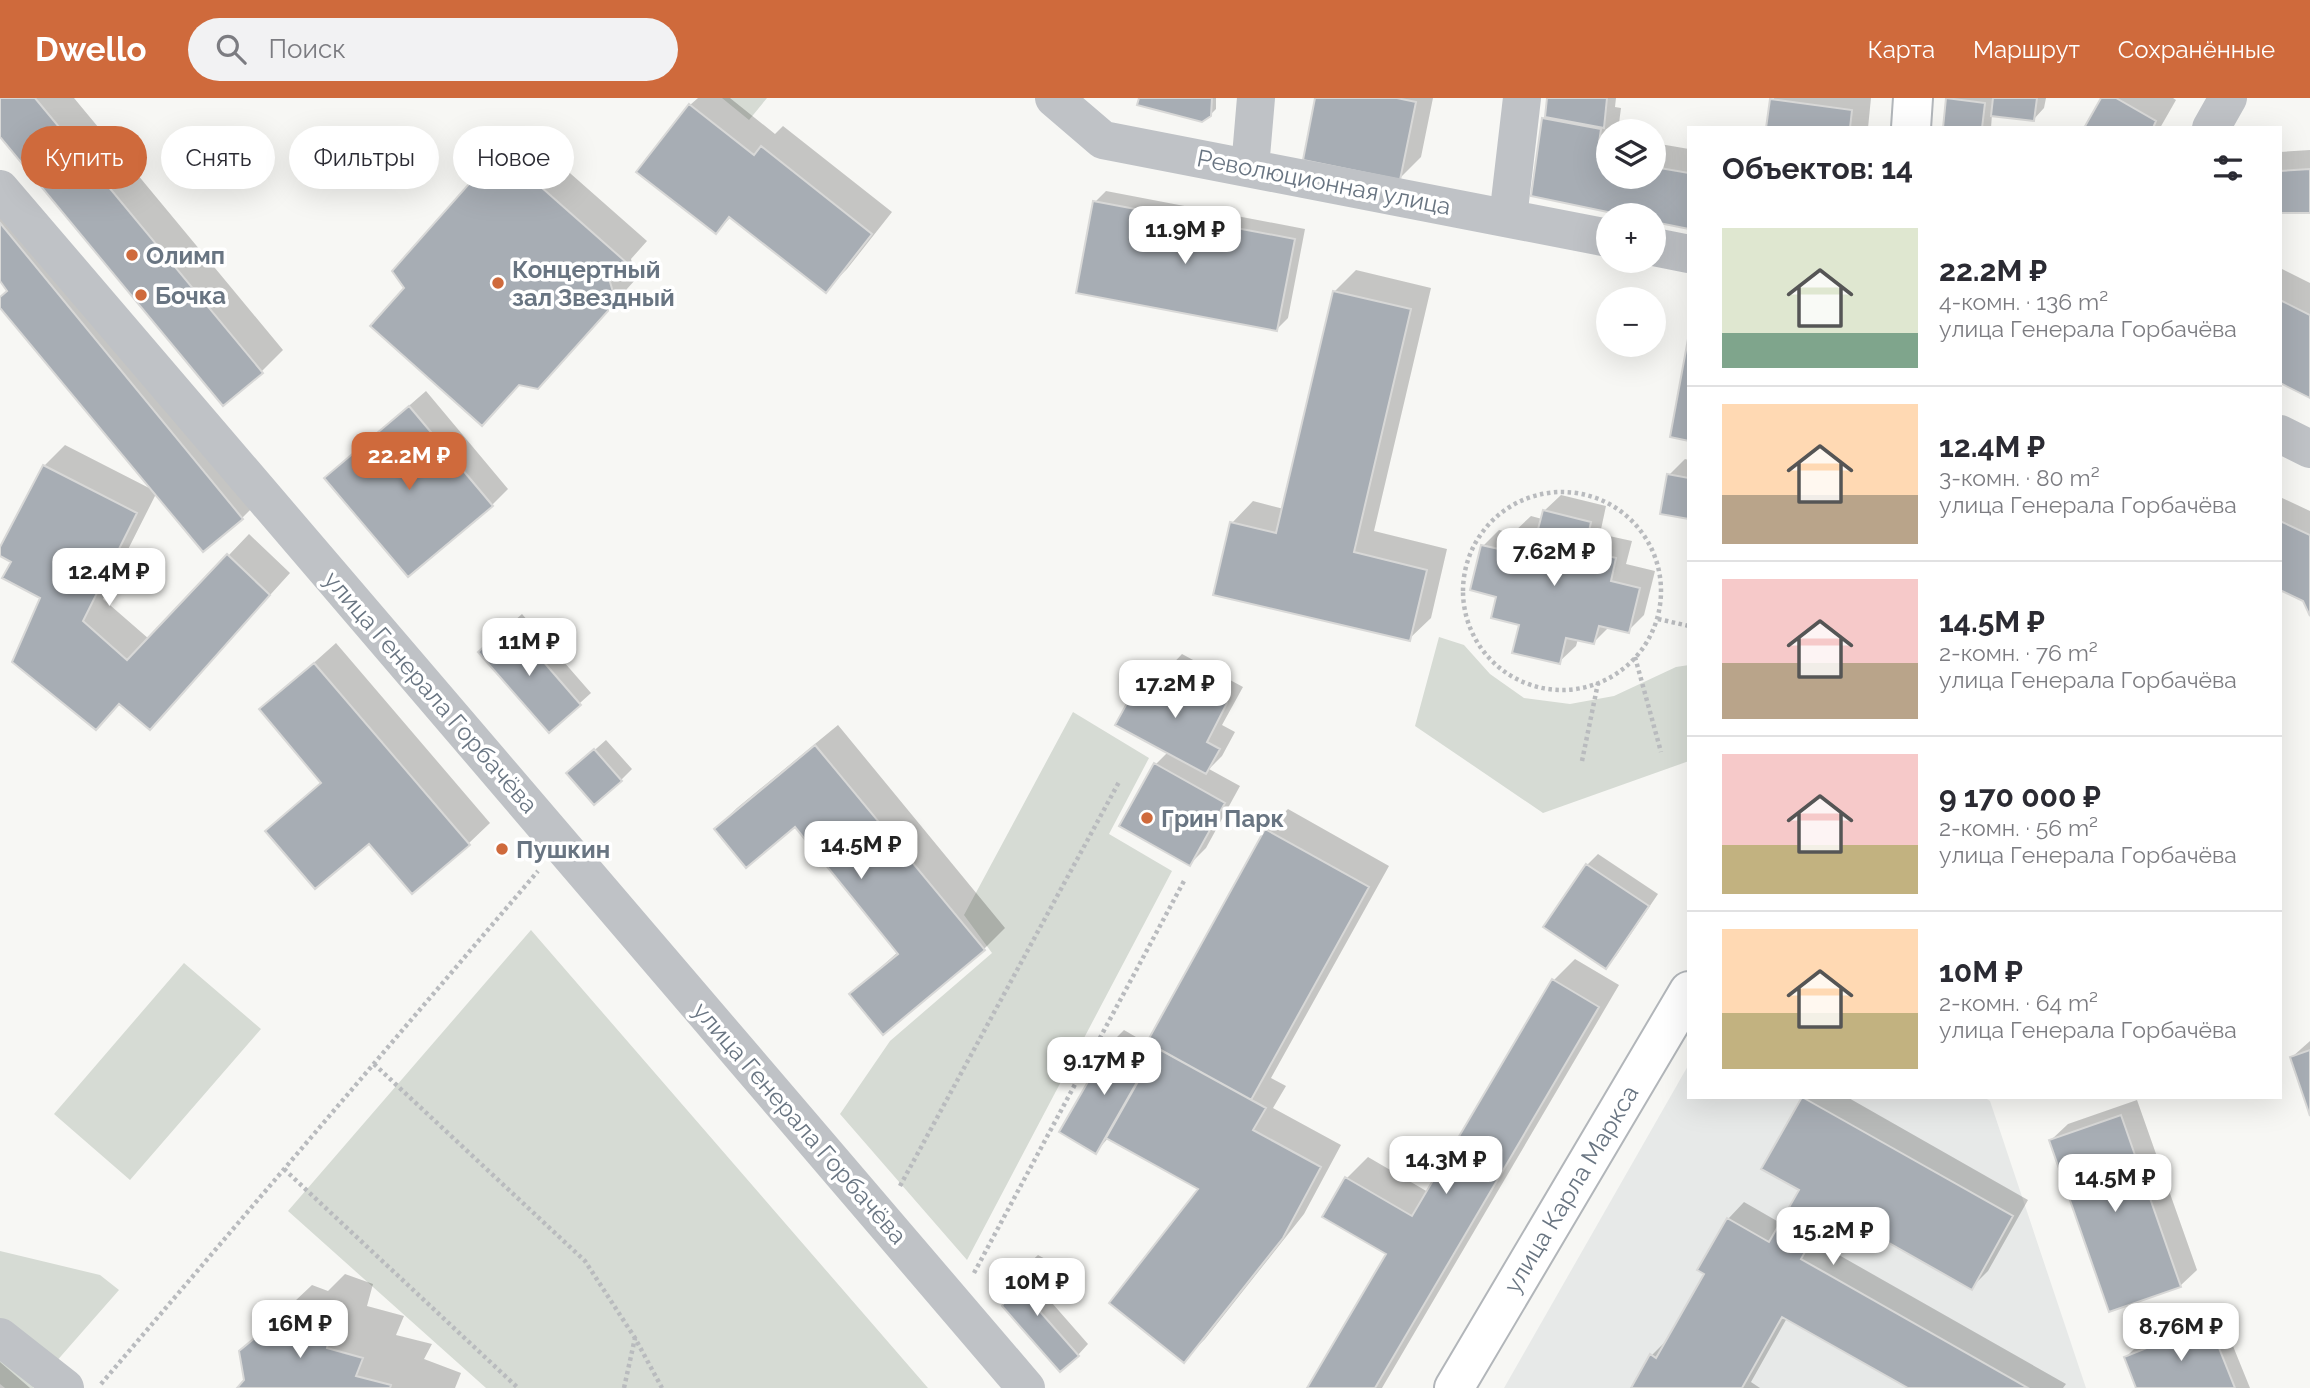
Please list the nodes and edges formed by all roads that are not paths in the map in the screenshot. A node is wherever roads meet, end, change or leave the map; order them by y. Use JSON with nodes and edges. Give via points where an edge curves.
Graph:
{"nodes":[{"id":1,"x":1054,"y":98,"type":"edge"},
{"id":2,"x":1256,"y":98,"type":"edge"},
{"id":3,"x":1522,"y":98,"type":"edge"},
{"id":4,"x":1913,"y":98,"type":"edge"},
{"id":5,"x":2228,"y":98,"type":"edge"},
{"id":6,"x":1911,"y":126,"type":"edge"},
{"id":7,"x":2211,"y":126,"type":"edge"},
{"id":8,"x":1250,"y":168,"type":"junction"},
{"id":9,"x":0,"y":189,"type":"edge"},
{"id":10,"x":1508,"y":218,"type":"junction"},
{"id":11,"x":1596,"y":236,"type":"edge"},
{"id":12,"x":1666,"y":249,"type":"edge"},
{"id":13,"x":1687,"y":254,"type":"edge"},
{"id":14,"x":2282,"y":435,"type":"edge"},
{"id":15,"x":2310,"y":449,"type":"edge"},
{"id":16,"x":1687,"y":993,"type":"edge"},
{"id":17,"x":0,"y":1337,"type":"edge"},
{"id":18,"x":65,"y":1388,"type":"edge"},
{"id":19,"x":1026,"y":1388,"type":"edge"},
{"id":20,"x":1454,"y":1388,"type":"edge"}],
"edges":[{"from":1,"to":8,"type":"street","name":"Революционная улица","via":[[1103,141]]},
{"from":2,"to":8,"type":"street"},
{"from":3,"to":10,"type":"street"},
{"from":4,"to":6,"type":"main road"},
{"from":5,"to":7,"type":"street"},
{"from":8,"to":10,"type":"street","name":"Революционная улица"},
{"from":9,"to":19,"type":"street","name":"улица Генерала Горбачёва"},
{"from":10,"to":11,"type":"street","name":"Революционная улица"},
{"from":12,"to":13,"type":"street"},
{"from":14,"to":15,"type":"street"},
{"from":16,"to":20,"type":"main road","name":"улица Карла Маркса"},
{"from":17,"to":18,"type":"street"}]}
